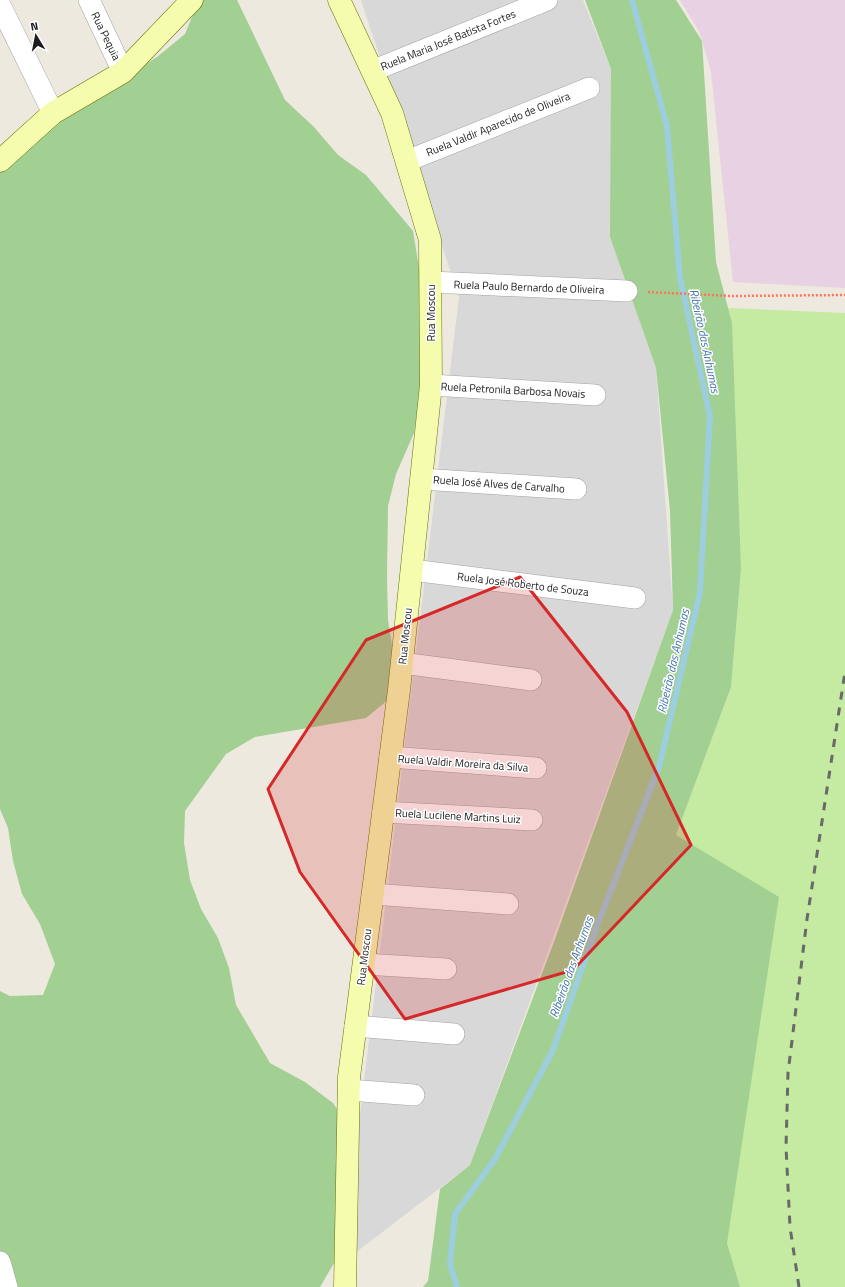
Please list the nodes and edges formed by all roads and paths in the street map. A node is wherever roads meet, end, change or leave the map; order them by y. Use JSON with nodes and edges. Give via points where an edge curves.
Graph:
{"nodes":[{"id":1,"x":89,"y":0,"type":"edge"},
{"id":2,"x":192,"y":0,"type":"edge"},
{"id":3,"x":339,"y":0,"type":"edge"},
{"id":4,"x":547,"y":0,"type":"edge"},
{"id":5,"x":0,"y":5,"type":"edge"},
{"id":6,"x":372,"y":71,"type":"junction"},
{"id":7,"x":123,"y":72,"type":"junction"},
{"id":8,"x":589,"y":88,"type":"dead end"},
{"id":9,"x":53,"y":113,"type":"junction"},
{"id":10,"x":0,"y":161,"type":"edge"},
{"id":11,"x":407,"y":161,"type":"junction"},
{"id":12,"x":431,"y":282,"type":"junction"},
{"id":13,"x":627,"y":291,"type":"joint"},
{"id":14,"x":845,"y":295,"type":"edge"},
{"id":15,"x":431,"y":385,"type":"junction"},
{"id":16,"x":594,"y":395,"type":"dead end"},
{"id":17,"x":421,"y":479,"type":"junction"},
{"id":18,"x":576,"y":489,"type":"dead end"},
{"id":19,"x":412,"y":570,"type":"junction"},
{"id":20,"x":635,"y":598,"type":"dead end"},
{"id":21,"x":402,"y":663,"type":"junction"},
{"id":22,"x":531,"y":680,"type":"dead end"},
{"id":23,"x":390,"y":757,"type":"junction"},
{"id":24,"x":536,"y":768,"type":"dead end"},
{"id":25,"x":383,"y":812,"type":"junction"},
{"id":26,"x":532,"y":820,"type":"dead end"},
{"id":27,"x":372,"y":894,"type":"junction"},
{"id":28,"x":508,"y":904,"type":"dead end"},
{"id":29,"x":364,"y":964,"type":"junction"},
{"id":30,"x":446,"y":969,"type":"dead end"},
{"id":31,"x":356,"y":1026,"type":"junction"},
{"id":32,"x":454,"y":1034,"type":"dead end"},
{"id":33,"x":349,"y":1090,"type":"junction"},
{"id":34,"x":414,"y":1095,"type":"dead end"},
{"id":35,"x":0,"y":1262,"type":"edge"},
{"id":36,"x":7,"y":1287,"type":"edge"},
{"id":37,"x":345,"y":1287,"type":"edge"}],
"edges":[{"from":1,"to":7,"type":"street","name":"Rua Pequia"},
{"from":2,"to":7,"type":"street"},
{"from":3,"to":6,"type":"street","name":"Rua Moscou"},
{"from":4,"to":6,"type":"street","name":"Ruela Maria José Batista Fortes"},
{"from":5,"to":9,"type":"street"},
{"from":6,"to":11,"type":"street","name":"Rua Moscou","via":[[392,113]]},
{"from":7,"to":9,"type":"street"},
{"from":8,"to":11,"type":"street","name":"Ruela Valdir Aparecido de Oliveira"},
{"from":9,"to":10,"type":"street"},
{"from":11,"to":12,"type":"street","name":"Rua Moscou","via":[[430,240]]},
{"from":12,"to":13,"type":"street","name":"Ruela Paulo Bernardo de Oliveira"},
{"from":12,"to":15,"type":"street","name":"Rua Moscou"},
{"from":13,"to":14,"type":"path","via":[[732,296]]},
{"from":15,"to":16,"type":"street","name":"Ruela Petronila Barbosa Novais"},
{"from":15,"to":17,"type":"street","name":"Rua Moscou"},
{"from":17,"to":18,"type":"street","name":"Ruela José Alves de Carvalho"},
{"from":17,"to":19,"type":"street","name":"Rua Moscou"},
{"from":19,"to":20,"type":"street","name":"Ruela José Roberto de Souza"},
{"from":19,"to":21,"type":"street","name":"Rua Moscou"},
{"from":21,"to":22,"type":"street"},
{"from":21,"to":23,"type":"street","name":"Rua Moscou"},
{"from":23,"to":24,"type":"street","name":"Ruela Valdir Moreira da Silva"},
{"from":23,"to":25,"type":"street","name":"Rua Moscou"},
{"from":25,"to":26,"type":"street","name":"Ruela Lucilene Martins Luiz"},
{"from":25,"to":27,"type":"street","name":"Rua Moscou"},
{"from":27,"to":28,"type":"street"},
{"from":27,"to":29,"type":"street","name":"Rua Moscou"},
{"from":29,"to":30,"type":"street"},
{"from":29,"to":31,"type":"street","name":"Rua Moscou"},
{"from":31,"to":32,"type":"street"},
{"from":31,"to":33,"type":"street","name":"Rua Moscou"},
{"from":33,"to":34,"type":"street"},
{"from":33,"to":37,"type":"street","name":"Rua Moscou"},
{"from":35,"to":36,"type":"street"}]}
